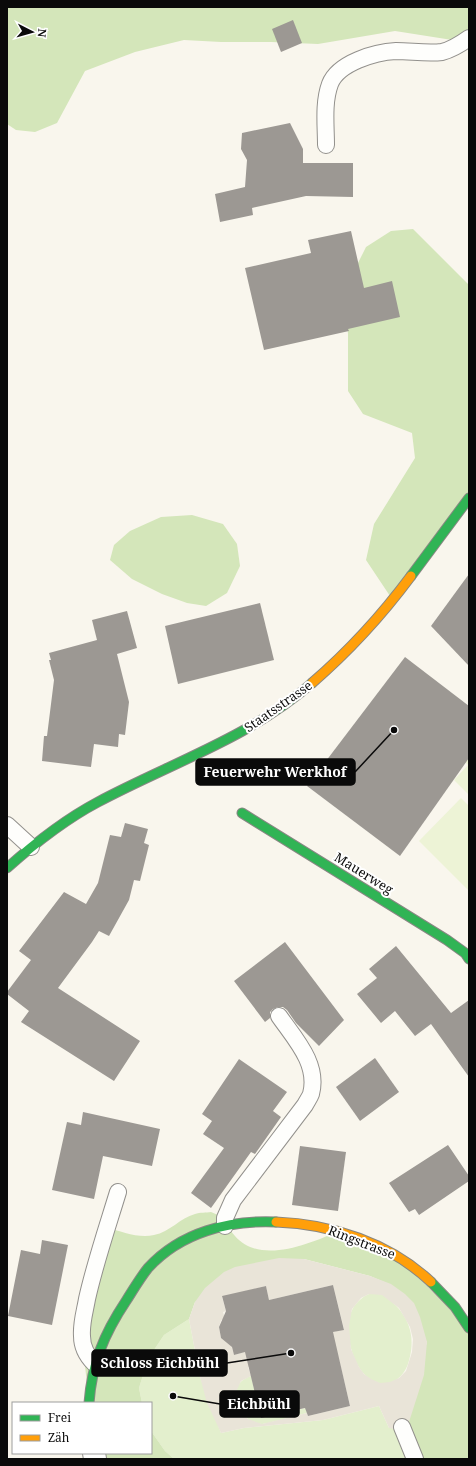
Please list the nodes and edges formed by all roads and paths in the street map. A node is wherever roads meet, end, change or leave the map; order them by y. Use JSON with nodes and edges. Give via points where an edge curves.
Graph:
{"nodes":[{"id":1,"x":469,"y":38,"type":"edge"},
{"id":2,"x":326,"y":145,"type":"dead end"},
{"id":3,"x":469,"y":498,"type":"edge"},
{"id":4,"x":242,"y":813,"type":"dead end"},
{"id":5,"x":7,"y":824,"type":"edge"},
{"id":6,"x":31,"y":847,"type":"junction"},
{"id":7,"x":7,"y":868,"type":"edge"},
{"id":8,"x":469,"y":959,"type":"edge"},
{"id":9,"x":280,"y":1016,"type":"dead end"},
{"id":10,"x":118,"y":1192,"type":"dead end"},
{"id":11,"x":225,"y":1226,"type":"junction"},
{"id":12,"x":469,"y":1328,"type":"edge"},
{"id":13,"x":94,"y":1363,"type":"junction"},
{"id":14,"x":89,"y":1402,"type":"edge"},
{"id":15,"x":402,"y":1427,"type":"dead end"},
{"id":16,"x":415,"y":1459,"type":"edge"}],
"edges":[{"from":1,"to":2,"type":"lane","via":[[442,52],[394,51],[375,54],[345,67],[331,83],[328,93]]},
{"from":3,"to":6,"type":"street","name":"Staatsstrasse","via":[[406,582],[364,632],[309,686],[245,730],[96,803],[51,830]]},
{"from":4,"to":8,"type":"street","name":"Mauerweg","via":[[447,940]]},
{"from":5,"to":6,"type":"lane"},
{"from":6,"to":7,"type":"street","name":"Staatsstrasse"},
{"from":9,"to":11,"type":"lane","via":[[307,1058],[313,1076],[311,1094],[233,1200],[225,1218]]},
{"from":10,"to":13,"type":"lane","via":[[90,1285],[82,1324],[83,1347],[86,1356]]},
{"from":11,"to":12,"type":"street","name":"Ringstrasse","via":[[257,1222],[307,1224],[350,1235],[396,1255],[411,1265],[448,1298]]},
{"from":11,"to":13,"type":"street","name":"Ringstrasse","via":[[194,1236],[158,1259],[146,1271],[109,1326]]},
{"from":13,"to":14,"type":"street","name":"Ringstrasse"},
{"from":15,"to":16,"type":"lane"}]}
